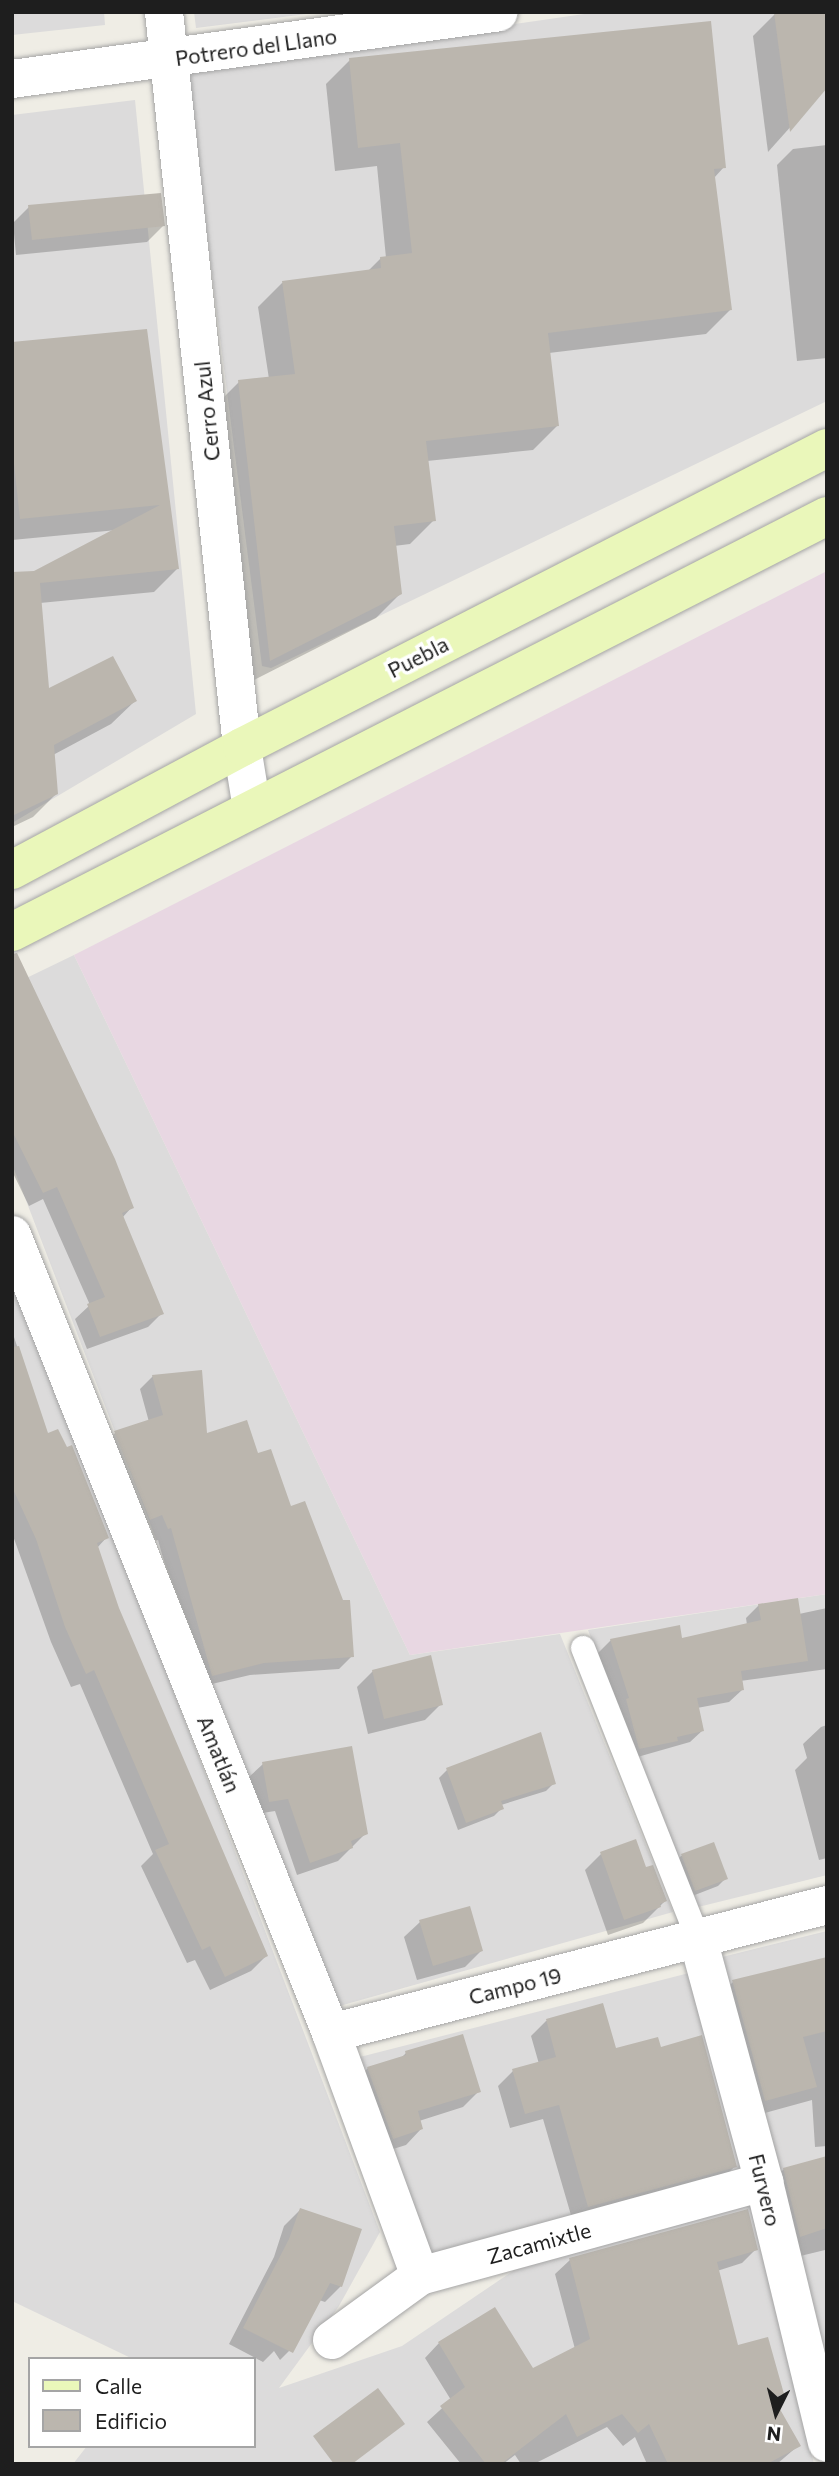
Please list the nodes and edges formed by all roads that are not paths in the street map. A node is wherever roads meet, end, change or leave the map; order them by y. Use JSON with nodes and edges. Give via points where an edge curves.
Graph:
{"nodes":[{"id":1,"x":164,"y":12,"type":"edge"},
{"id":2,"x":498,"y":12,"type":"edge"},
{"id":3,"x":171,"y":59,"type":"junction"},
{"id":4,"x":12,"y":79,"type":"edge"},
{"id":5,"x":827,"y":448,"type":"edge"},
{"id":6,"x":827,"y":516,"type":"edge"},
{"id":7,"x":495,"y":617,"type":"junction"},
{"id":8,"x":524,"y":670,"type":"junction"},
{"id":9,"x":242,"y":747,"type":"junction"},
{"id":10,"x":252,"y":810,"type":"junction"},
{"id":11,"x":12,"y":870,"type":"edge"},
{"id":12,"x":12,"y":932,"type":"edge"},
{"id":13,"x":12,"y":1235,"type":"edge"},
{"id":14,"x":583,"y":1648,"type":"dead end"},
{"id":15,"x":827,"y":1905,"type":"edge"},
{"id":16,"x":698,"y":1939,"type":"junction"},
{"id":17,"x":331,"y":2034,"type":"junction"},
{"id":18,"x":764,"y":2182,"type":"junction"},
{"id":19,"x":420,"y":2276,"type":"junction"},
{"id":20,"x":332,"y":2340,"type":"dead end"},
{"id":21,"x":827,"y":2443,"type":"edge"}],
"edges":[{"from":1,"to":3,"type":"street","name":"Cerro Azul"},
{"from":2,"to":3,"type":"street","name":"Potrero del Llano"},
{"from":3,"to":4,"type":"street","name":"Potrero del Llano"},
{"from":3,"to":9,"type":"street","name":"Cerro Azul"},
{"from":5,"to":7,"type":"main road","name":"Puebla"},
{"from":6,"to":8,"type":"main road"},
{"from":7,"to":8,"type":"main road"},
{"from":7,"to":9,"type":"main road","name":"Puebla"},
{"from":8,"to":10,"type":"main road"},
{"from":9,"to":10,"type":"street","name":"Cerro Azul"},
{"from":9,"to":11,"type":"main road","name":"Puebla"},
{"from":10,"to":12,"type":"main road"},
{"from":13,"to":17,"type":"street","name":"Amatlán"},
{"from":14,"to":16,"type":"lane"},
{"from":15,"to":16,"type":"street","name":"Campo 19"},
{"from":16,"to":17,"type":"street","name":"Campo 19"},
{"from":16,"to":18,"type":"street","name":"Furvero"},
{"from":17,"to":19,"type":"street","name":"Amatlán"},
{"from":18,"to":19,"type":"street","name":"Zacamixtle"},
{"from":18,"to":21,"type":"street","name":"Furvero"},
{"from":19,"to":20,"type":"street","name":"Zacamixtle"}]}
